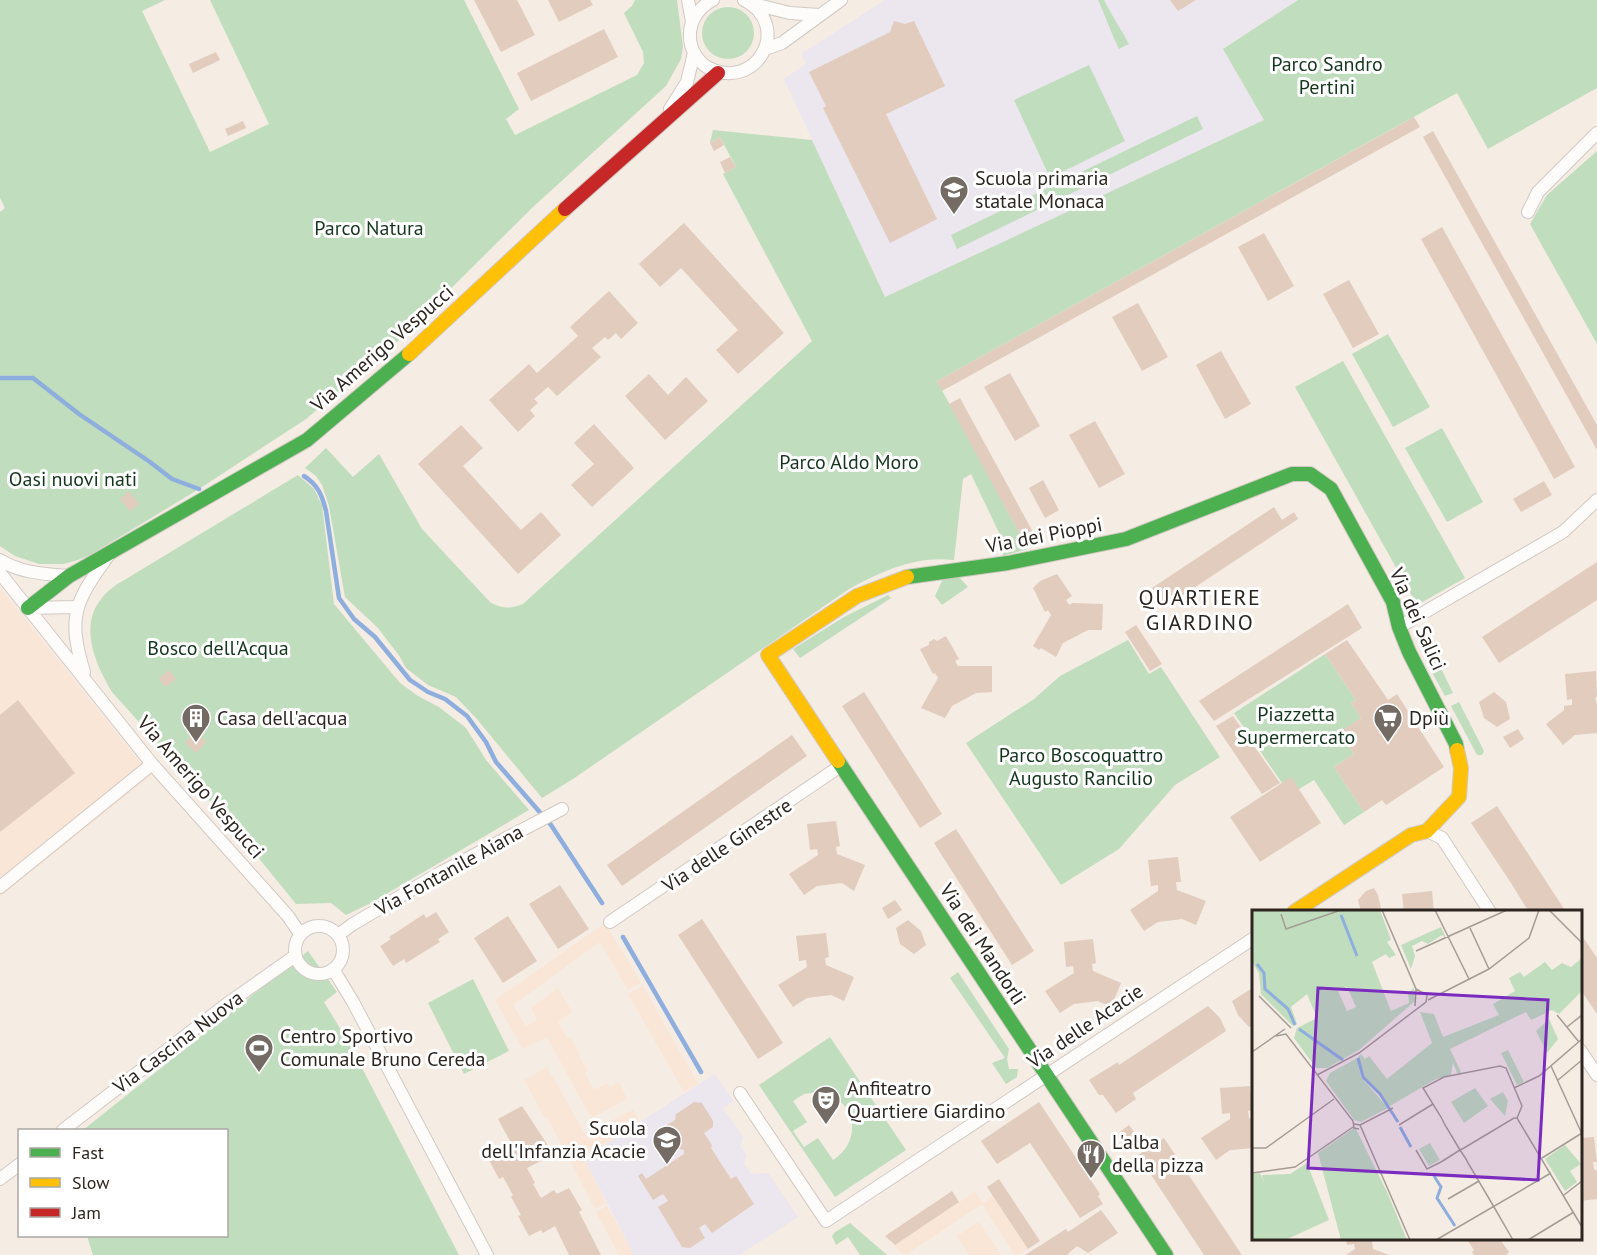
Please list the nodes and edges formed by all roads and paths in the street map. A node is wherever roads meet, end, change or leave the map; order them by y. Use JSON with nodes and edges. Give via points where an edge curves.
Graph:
{"nodes":[{"id":1,"x":688,"y":0,"type":"edge"},
{"id":2,"x":713,"y":0,"type":"edge"},
{"id":3,"x":841,"y":0,"type":"edge"},
{"id":4,"x":748,"y":2,"type":"edge"},
{"id":5,"x":819,"y":15,"type":"junction"},
{"id":6,"x":692,"y":22,"type":"junction"},
{"id":7,"x":765,"y":49,"type":"junction"},
{"id":8,"x":694,"y":53,"type":"junction"},
{"id":9,"x":718,"y":73,"type":"junction"},
{"id":10,"x":652,"y":131,"type":"junction"},
{"id":11,"x":1597,"y":133,"type":"edge"},
{"id":12,"x":1528,"y":212,"type":"dead end"},
{"id":13,"x":1331,"y":489,"type":"joint"},
{"id":14,"x":1597,"y":500,"type":"edge"},
{"id":15,"x":109,"y":555,"type":"junction"},
{"id":16,"x":0,"y":560,"type":"edge"},
{"id":17,"x":0,"y":573,"type":"edge"},
{"id":18,"x":69,"y":576,"type":"junction"},
{"id":19,"x":77,"y":607,"type":"junction"},
{"id":20,"x":28,"y":608,"type":"junction"},
{"id":21,"x":1399,"y":627,"type":"junction"},
{"id":22,"x":768,"y":654,"type":"joint"},
{"id":23,"x":86,"y":679,"type":"junction"},
{"id":24,"x":152,"y":764,"type":"junction"},
{"id":25,"x":842,"y":765,"type":"junction"},
{"id":26,"x":562,"y":809,"type":"dead end"},
{"id":27,"x":1427,"y":831,"type":"junction"},
{"id":28,"x":0,"y":887,"type":"edge"},
{"id":29,"x":1297,"y":910,"type":"edge"},
{"id":30,"x":1489,"y":910,"type":"edge"},
{"id":31,"x":610,"y":922,"type":"dead end"},
{"id":32,"x":300,"y":934,"type":"junction"},
{"id":33,"x":338,"y":935,"type":"junction"},
{"id":34,"x":1252,"y":939,"type":"edge"},
{"id":35,"x":295,"y":956,"type":"junction"},
{"id":36,"x":333,"y":969,"type":"junction"},
{"id":37,"x":1582,"y":1052,"type":"edge"},
{"id":38,"x":1047,"y":1075,"type":"junction"},
{"id":39,"x":1597,"y":1075,"type":"edge"},
{"id":40,"x":740,"y":1094,"type":"dead end"},
{"id":41,"x":66,"y":1129,"type":"edge"},
{"id":42,"x":18,"y":1166,"type":"edge"},
{"id":43,"x":0,"y":1179,"type":"edge"},
{"id":44,"x":488,"y":1255,"type":"edge"},
{"id":45,"x":1166,"y":1255,"type":"edge"}],
"edges":[{"from":1,"to":6,"type":"street","name":"Via Amerigo Vespucci"},
{"from":2,"to":6,"type":"street","via":[[699,10]]},
{"from":3,"to":5,"type":"street"},
{"from":4,"to":5,"type":"street","via":[[790,13]]},
{"from":4,"to":7,"type":"street","via":[[761,13],[766,25]]},
{"from":5,"to":7,"type":"street","via":[[782,43]]},
{"from":6,"to":8,"type":"street","name":"Via Amerigo Vespucci"},
{"from":7,"to":9,"type":"street","via":[[746,70]]},
{"from":8,"to":9,"type":"street","via":[[704,66]]},
{"from":8,"to":10,"type":"street","name":"Via Amerigo Vespucci","via":[[687,82]]},
{"from":9,"to":10,"type":"street","name":"Via Amerigo Vespucci"},
{"from":10,"to":15,"type":"street","name":"Via Amerigo Vespucci","via":[[397,365],[307,440]]},
{"from":11,"to":12,"type":"street","via":[[1538,192]]},
{"from":13,"to":21,"type":"street","name":"Via dei Salici","via":[[1393,602]]},
{"from":13,"to":22,"type":"street","name":"Via dei Pioppi","via":[[1310,474],[1292,474],[1126,539],[1008,563],[904,577],[857,596]]},
{"from":14,"to":21,"type":"street","via":[[1563,532]]},
{"from":15,"to":18,"type":"street","name":"Via Amerigo Vespucci"},
{"from":15,"to":19,"type":"street","via":[[85,588]]},
{"from":16,"to":18,"type":"street","via":[[10,566]]},
{"from":17,"to":20,"type":"street","name":"Via Amerigo Vespucci"},
{"from":18,"to":20,"type":"street","name":"Via Amerigo Vespucci"},
{"from":19,"to":20,"type":"street"},
{"from":19,"to":23,"type":"street","via":[[76,646]]},
{"from":20,"to":23,"type":"street","name":"Via Amerigo Vespucci"},
{"from":21,"to":27,"type":"street","name":"Via dei Salici","via":[[1456,744],[1461,768],[1459,797]]},
{"from":22,"to":25,"type":"street","name":"Via dei Mandorli"},
{"from":23,"to":24,"type":"street","name":"Via Amerigo Vespucci"},
{"from":24,"to":28,"type":"street"},
{"from":24,"to":32,"type":"street","name":"Via Amerigo Vespucci"},
{"from":25,"to":31,"type":"street","name":"Via delle Ginestre"},
{"from":25,"to":38,"type":"street","name":"Via dei Mandorli"},
{"from":26,"to":33,"type":"street","name":"Via Fontanile Aiana","via":[[440,873]]},
{"from":27,"to":29,"type":"street","via":[[1411,835]]},
{"from":27,"to":30,"type":"street","via":[[1442,838]]},
{"from":32,"to":33,"type":"street","via":[[320,925]]},
{"from":32,"to":35,"type":"street"},
{"from":33,"to":36,"type":"street","via":[[342,957]]},
{"from":34,"to":38,"type":"street","name":"Via delle Acacie"},
{"from":35,"to":36,"type":"street","via":[[311,973]]},
{"from":35,"to":41,"type":"street","name":"Via Cascina Nuova"},
{"from":36,"to":44,"type":"street"},
{"from":37,"to":39,"type":"street"},
{"from":38,"to":40,"type":"street","name":"Via delle Acacie","via":[[826,1221]]},
{"from":38,"to":45,"type":"street","name":"Via dei Mandorli"},
{"from":42,"to":43,"type":"street"}]}
